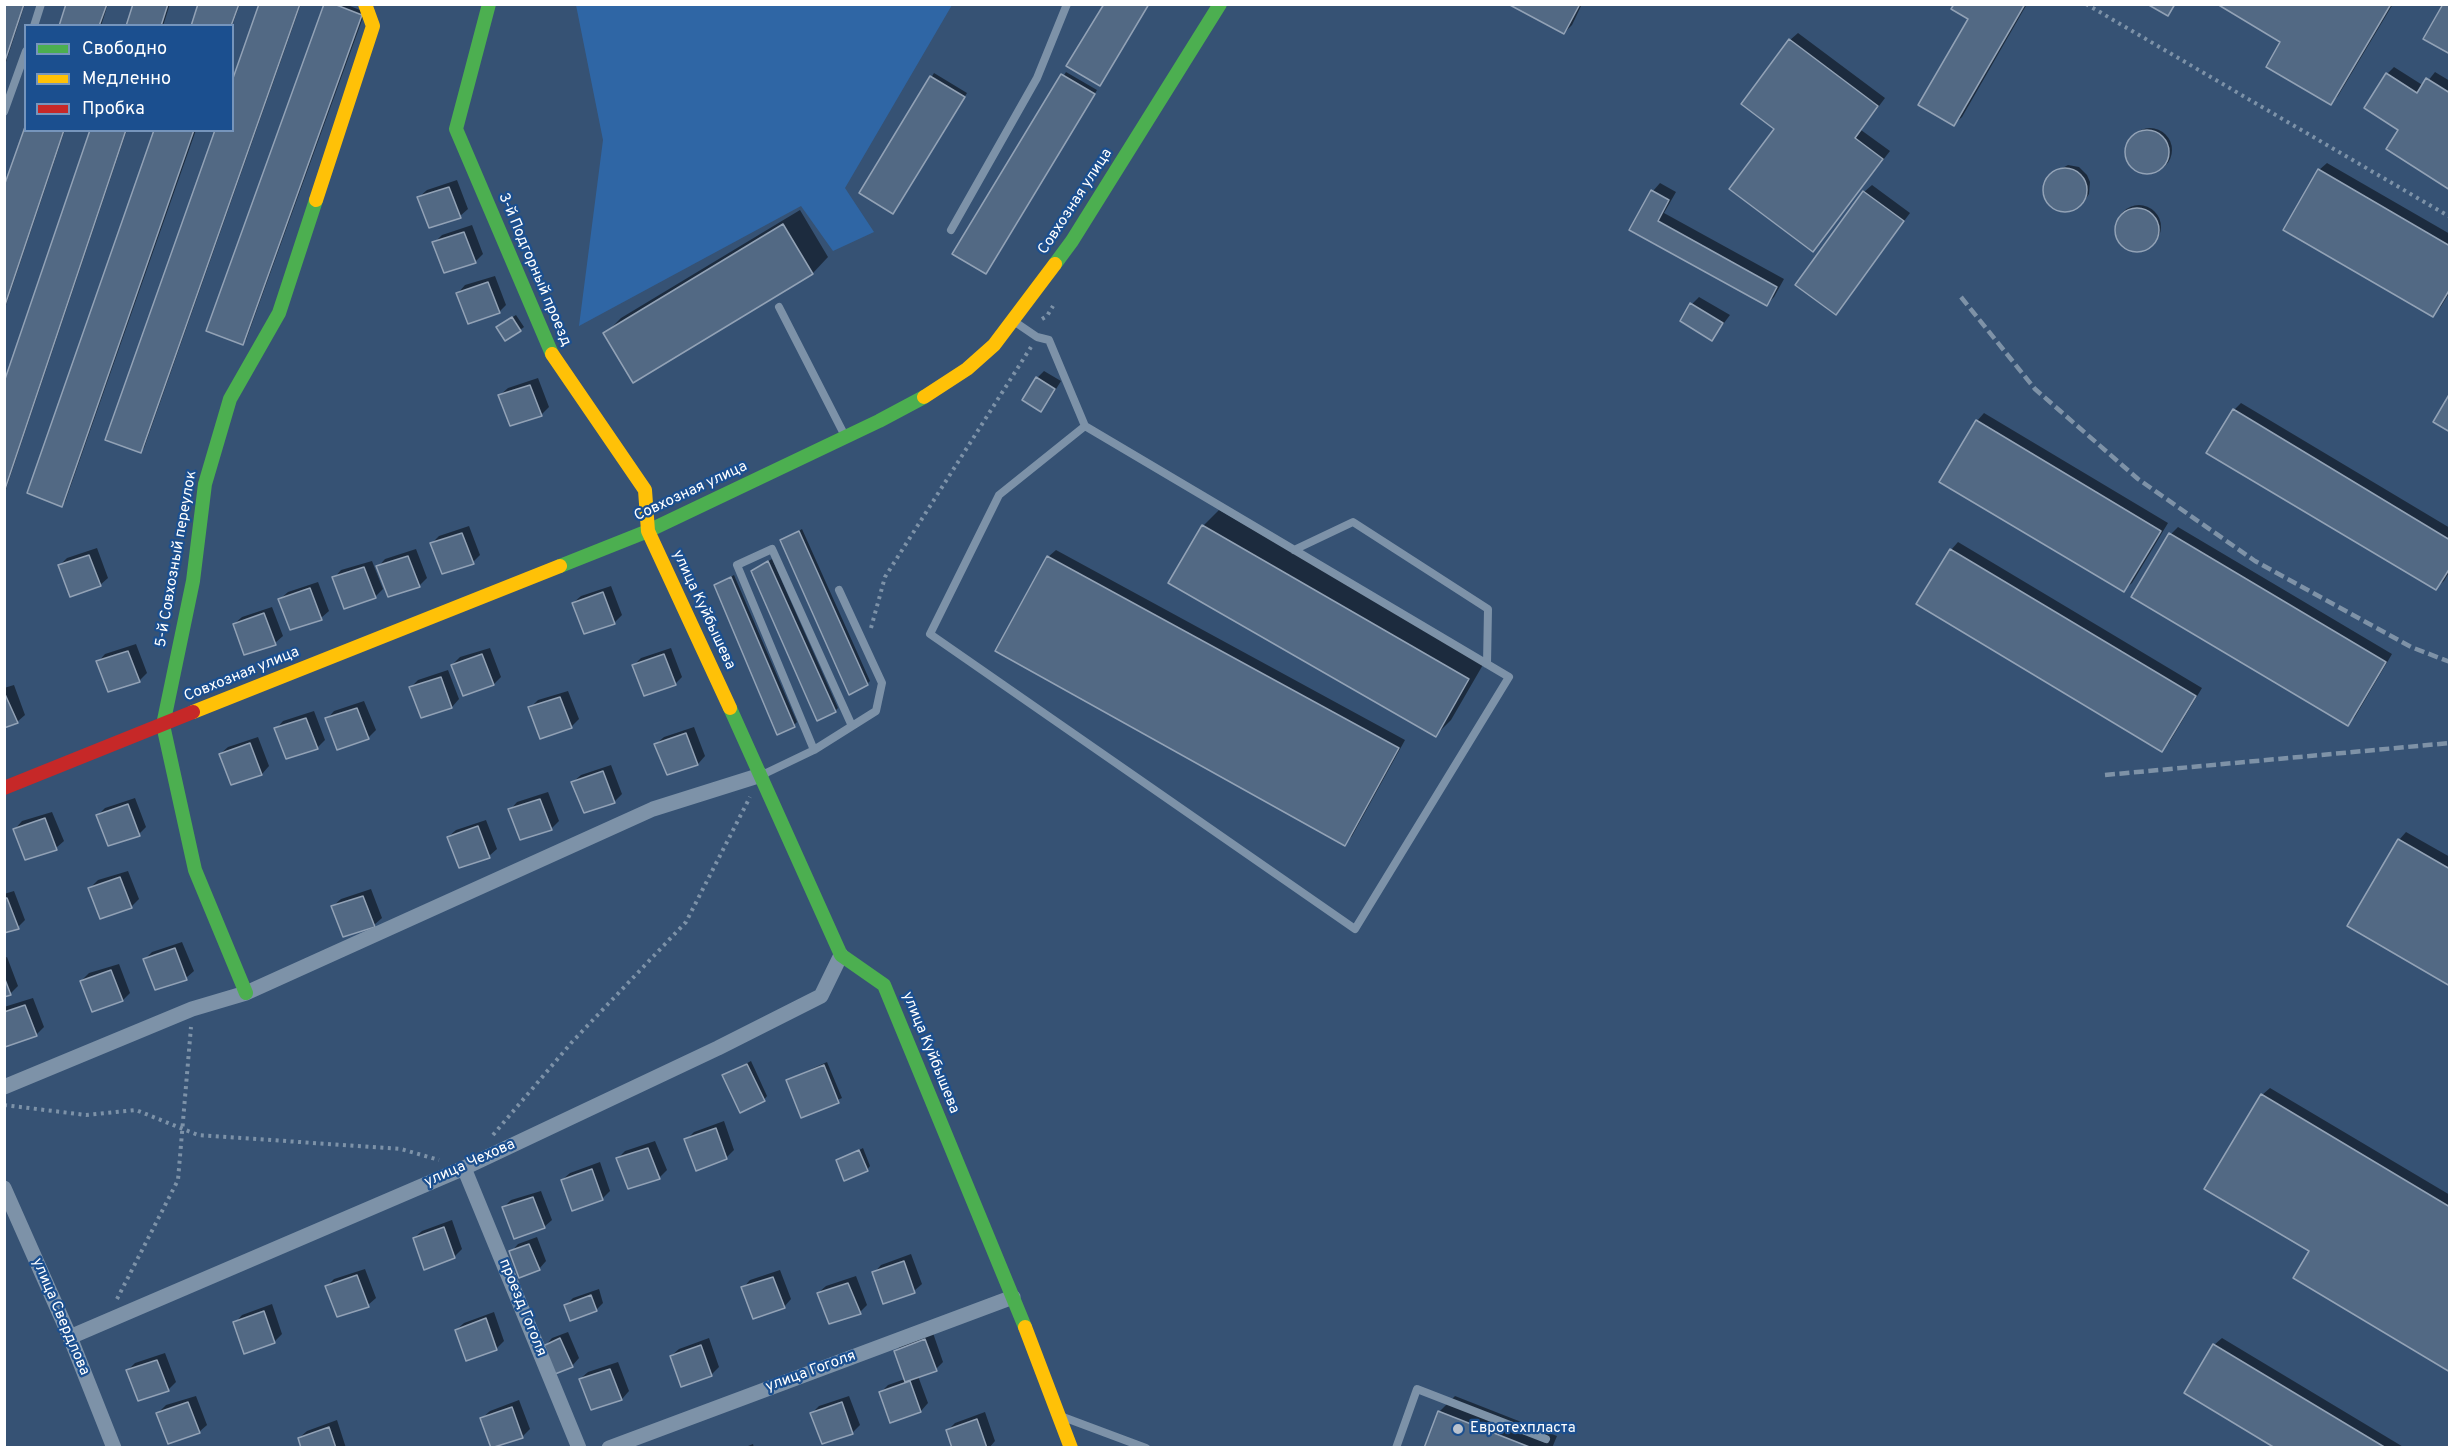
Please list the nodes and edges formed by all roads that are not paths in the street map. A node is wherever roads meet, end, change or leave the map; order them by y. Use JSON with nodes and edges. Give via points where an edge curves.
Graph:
{"nodes":[{"id":1,"x":41,"y":4,"type":"edge"},
{"id":2,"x":365,"y":4,"type":"edge"},
{"id":3,"x":489,"y":4,"type":"edge"},
{"id":4,"x":1068,"y":4,"type":"edge"},
{"id":5,"x":1220,"y":4,"type":"edge"},
{"id":6,"x":35,"y":24,"type":"edge"},
{"id":7,"x":24,"y":57,"type":"edge"},
{"id":8,"x":4,"y":112,"type":"edge"},
{"id":9,"x":951,"y":230,"type":"dead end"},
{"id":10,"x":779,"y":307,"type":"dead end"},
{"id":11,"x":1014,"y":321,"type":"junction"},
{"id":12,"x":1085,"y":426,"type":"junction"},
{"id":13,"x":846,"y":437,"type":"junction"},
{"id":14,"x":648,"y":531,"type":"junction"},
{"id":15,"x":1294,"y":550,"type":"junction"},
{"id":16,"x":839,"y":590,"type":"dead end"},
{"id":17,"x":1487,"y":664,"type":"junction"},
{"id":18,"x":163,"y":724,"type":"junction"},
{"id":19,"x":852,"y":726,"type":"junction"},
{"id":20,"x":814,"y":750,"type":"junction"},
{"id":21,"x":761,"y":775,"type":"junction"},
{"id":22,"x":4,"y":788,"type":"edge"},
{"id":23,"x":841,"y":955,"type":"junction"},
{"id":24,"x":246,"y":993,"type":"junction"},
{"id":25,"x":4,"y":1088,"type":"edge"},
{"id":26,"x":464,"y":1168,"type":"junction"},
{"id":27,"x":4,"y":1188,"type":"edge"},
{"id":28,"x":1013,"y":1298,"type":"junction"},
{"id":29,"x":70,"y":1337,"type":"junction"},
{"id":30,"x":1059,"y":1415,"type":"junction"},
{"id":31,"x":1546,"y":1439,"type":"dead end"},
{"id":32,"x":114,"y":1448,"type":"edge"},
{"id":33,"x":579,"y":1448,"type":"edge"},
{"id":34,"x":609,"y":1448,"type":"edge"},
{"id":35,"x":1071,"y":1448,"type":"edge"},
{"id":36,"x":1146,"y":1448,"type":"edge"},
{"id":37,"x":1396,"y":1448,"type":"edge"}],
"edges":[{"from":1,"to":6,"type":"lane"},
{"from":2,"to":18,"type":"street","name":"5-й Совхозный переулок","via":[[373,27],[279,313],[230,399],[205,484],[193,580]]},
{"from":3,"to":14,"type":"street","name":"3-й Подгорный проезд","via":[[456,129],[549,350],[645,490]]},
{"from":4,"to":9,"type":"lane","via":[[1037,78]]},
{"from":5,"to":11,"type":"street","name":"Совхозная улица","via":[[1072,242]]},
{"from":7,"to":8,"type":"lane"},
{"from":10,"to":13,"type":"lane"},
{"from":11,"to":12,"type":"lane","via":[[1037,337],[1049,340]]},
{"from":11,"to":13,"type":"street","name":"Совхозная улица","via":[[967,369],[934,391]]},
{"from":12,"to":15,"type":"lane"},
{"from":12,"to":17,"type":"lane","via":[[999,495],[930,634],[1355,929],[1509,677]]},
{"from":13,"to":14,"type":"street","name":"Совхозная улица"},
{"from":14,"to":18,"type":"street","name":"Совхозная улица"},
{"from":14,"to":21,"type":"street","name":"улица Куйбышева"},
{"from":15,"to":17,"type":"lane"},
{"from":15,"to":17,"type":"lane","via":[[1353,522],[1488,609]]},
{"from":16,"to":19,"type":"lane","via":[[882,683],[876,711]]},
{"from":18,"to":22,"type":"street","name":"Совхозная улица"},
{"from":18,"to":24,"type":"street","name":"5-й Совхозный переулок","via":[[195,870]]},
{"from":19,"to":20,"type":"lane"},
{"from":19,"to":20,"type":"lane","via":[[771,549],[737,565]]},
{"from":20,"to":21,"type":"lane"},
{"from":21,"to":23,"type":"street","name":"улица Куйбышева"},
{"from":21,"to":24,"type":"street","via":[[652,808]]},
{"from":23,"to":26,"type":"street","name":"улица Чехова","via":[[821,996]]},
{"from":23,"to":28,"type":"street","name":"улица Куйбышева","via":[[884,985]]},
{"from":24,"to":25,"type":"street","via":[[192,1009]]},
{"from":26,"to":29,"type":"street","name":"улица Чехова"},
{"from":26,"to":33,"type":"street","name":"проезд Гоголя"},
{"from":27,"to":29,"type":"street","name":"улица Свердлова"},
{"from":28,"to":30,"type":"street","name":"улица Куйбышева"},
{"from":28,"to":34,"type":"street","name":"улица Гоголя"},
{"from":29,"to":32,"type":"street","name":"улица Свердлова"},
{"from":30,"to":35,"type":"street","name":"улица Куйбышева"},
{"from":30,"to":36,"type":"lane"},
{"from":31,"to":37,"type":"lane","via":[[1417,1389]]}]}
